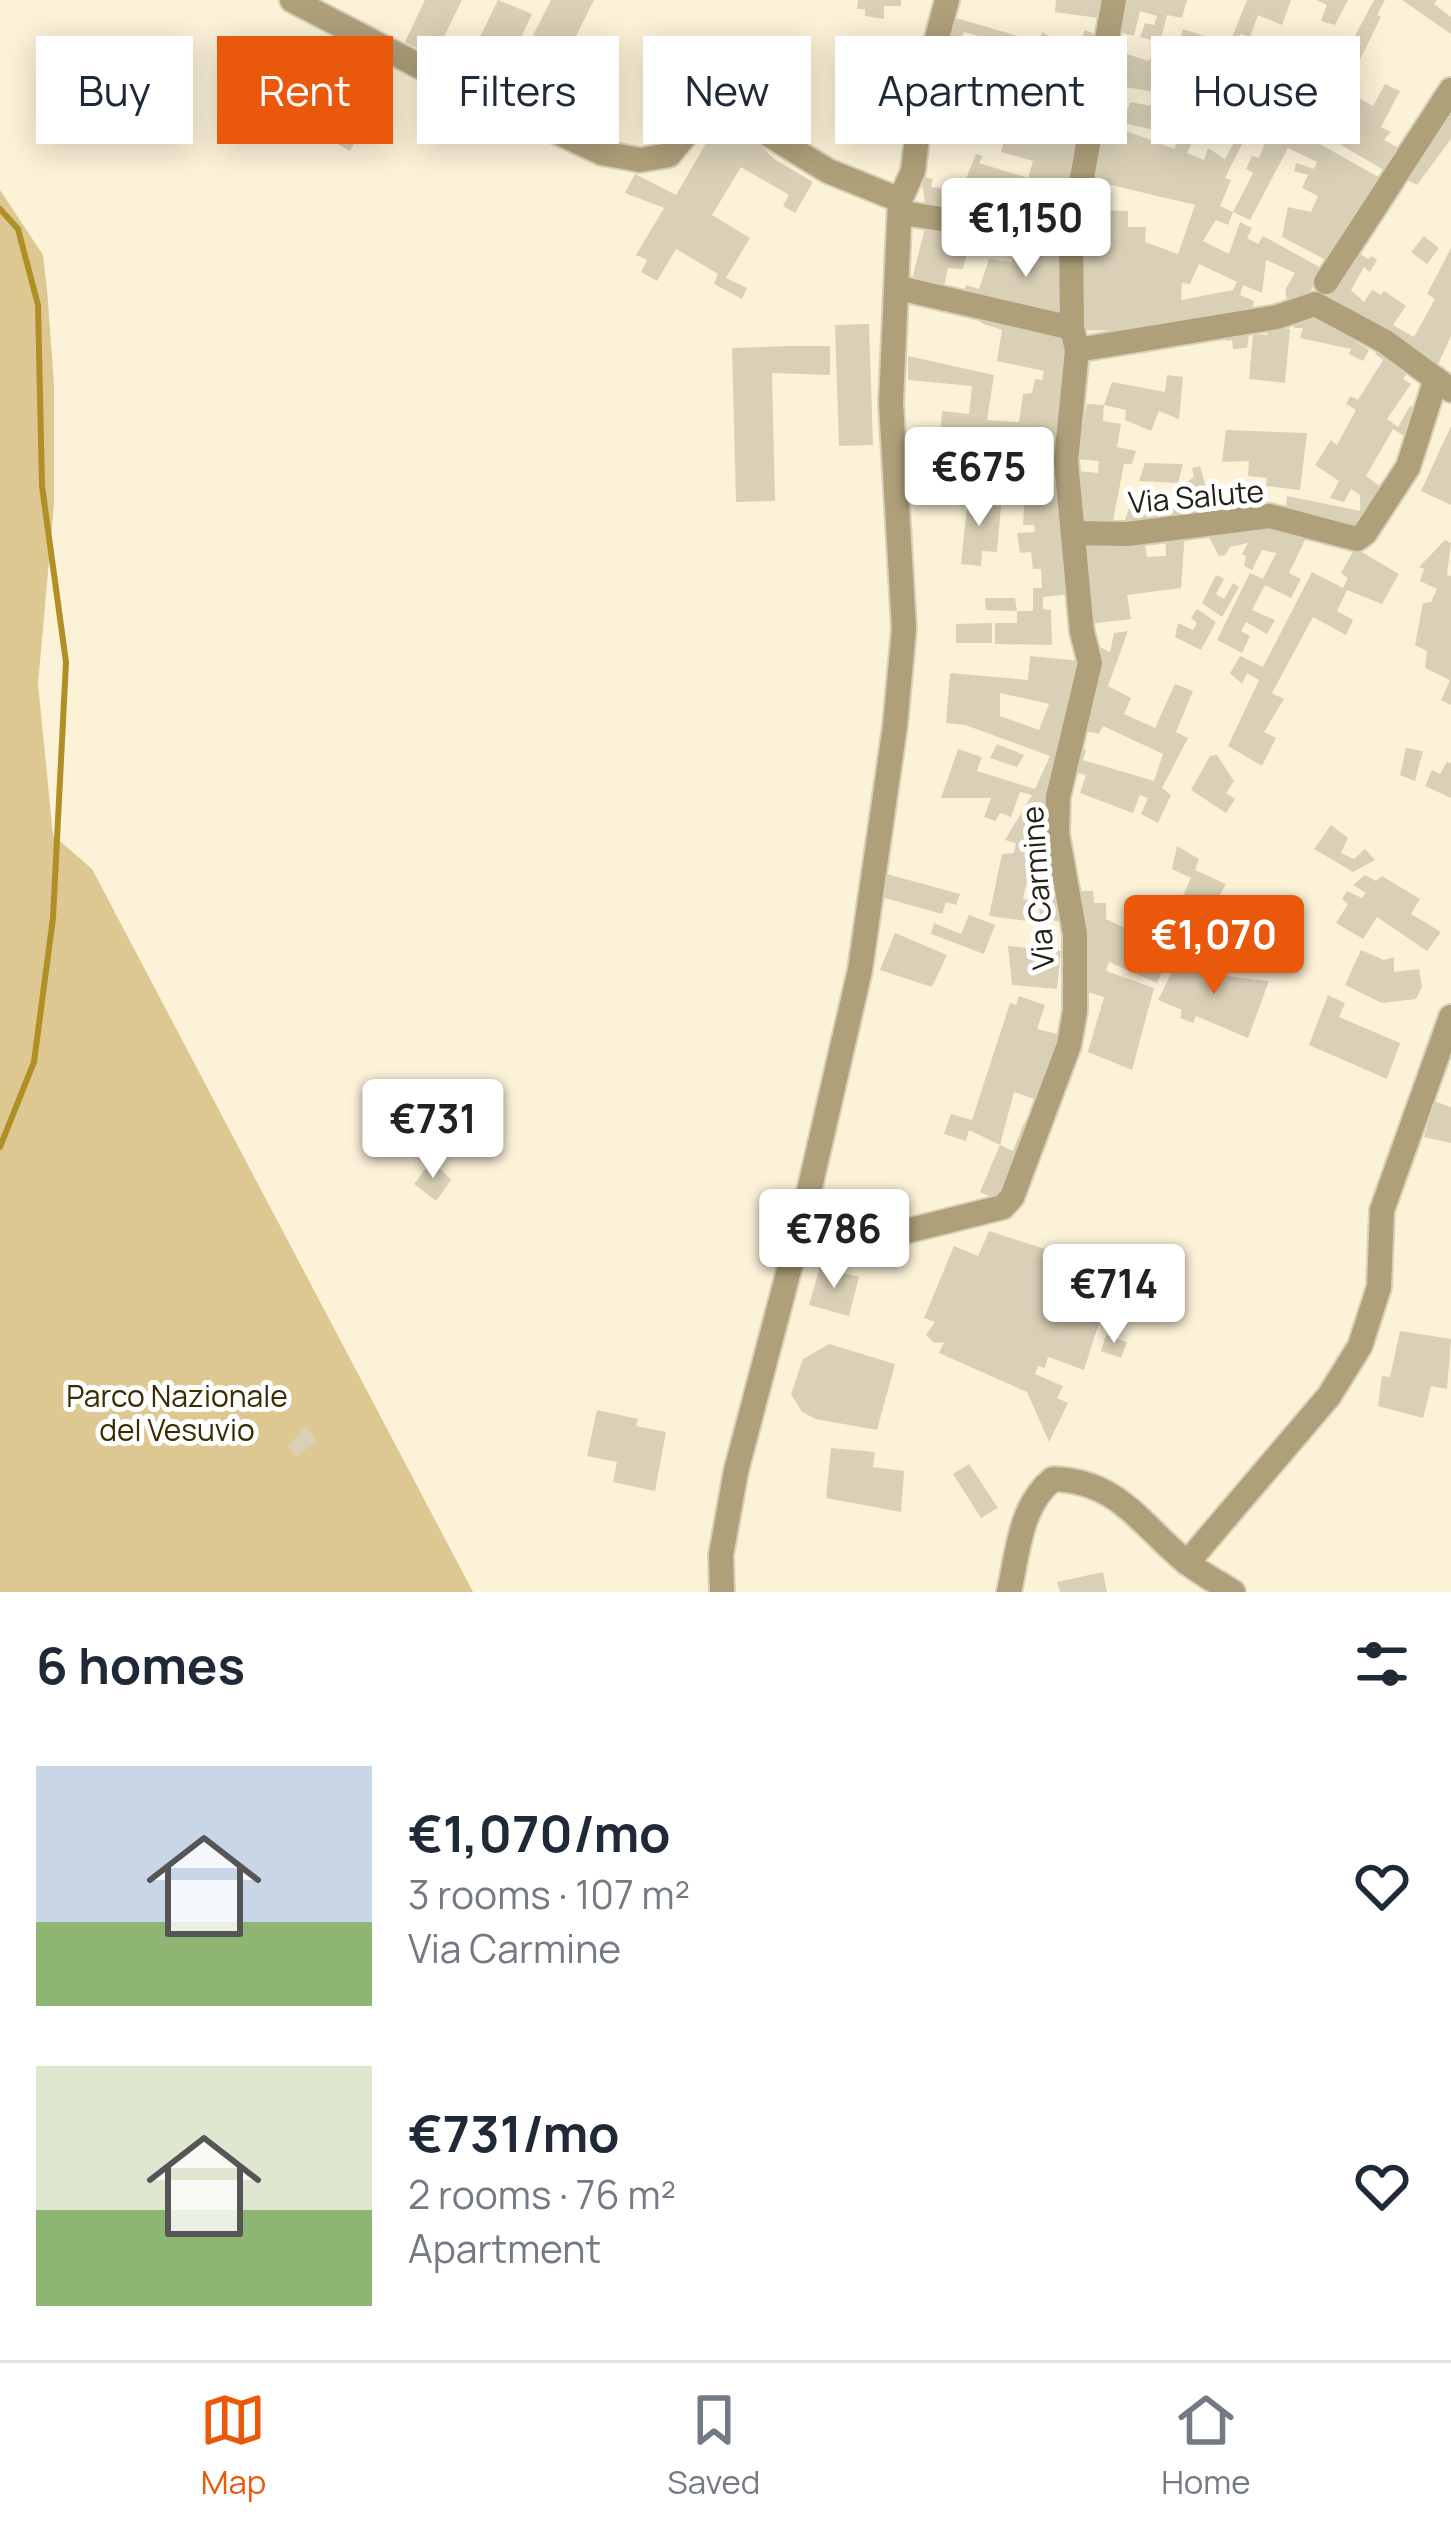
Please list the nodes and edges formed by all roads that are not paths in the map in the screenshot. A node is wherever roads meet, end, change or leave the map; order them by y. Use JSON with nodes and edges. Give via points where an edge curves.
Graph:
{"nodes":[{"id":1,"x":292,"y":0,"type":"edge"},
{"id":2,"x":946,"y":0,"type":"edge"},
{"id":3,"x":1114,"y":0,"type":"edge"},
{"id":4,"x":1451,"y":91,"type":"edge"},
{"id":5,"x":902,"y":207,"type":"junction"},
{"id":6,"x":1071,"y":239,"type":"junction"},
{"id":7,"x":1326,"y":282,"type":"dead end"},
{"id":8,"x":899,"y":288,"type":"junction"},
{"id":9,"x":1075,"y":339,"type":"junction"},
{"id":10,"x":1444,"y":384,"type":"edge"},
{"id":11,"x":1073,"y":533,"type":"junction"},
{"id":12,"x":1451,"y":1017,"type":"edge"},
{"id":13,"x":804,"y":1213,"type":"junction"},
{"id":14,"x":1187,"y":1563,"type":"junction"},
{"id":15,"x":722,"y":1592,"type":"edge"},
{"id":16,"x":1009,"y":1592,"type":"edge"},
{"id":17,"x":1233,"y":1592,"type":"edge"}],
"edges":[{"from":1,"to":5,"type":"street","via":[[602,153],[669,155],[705,111],[722,106]]},
{"from":2,"to":5,"type":"street"},
{"from":3,"to":6,"type":"street","name":"Via Carmine"},
{"from":4,"to":7,"type":"street"},
{"from":5,"to":6,"type":"street"},
{"from":5,"to":8,"type":"street"},
{"from":6,"to":9,"type":"street","name":"Via Carmine"},
{"from":8,"to":9,"type":"street"},
{"from":8,"to":13,"type":"street","via":[[891,404],[904,629],[897,706],[860,970]]},
{"from":9,"to":10,"type":"street","via":[[1277,317],[1315,304]]},
{"from":9,"to":11,"type":"street","name":"Via Carmine","via":[[1066,461]]},
{"from":10,"to":11,"type":"street","name":"Via Salute","via":[[1408,467],[1357,538],[1270,516]]},
{"from":11,"to":13,"type":"street","name":"Via Carmine","via":[[1090,663],[1058,797],[1057,834],[1075,934],[1075,1010],[1012,1197],[1003,1207],[906,1235]]},
{"from":12,"to":14,"type":"street","via":[[1382,1210],[1378,1287],[1360,1346],[1329,1396]]},
{"from":13,"to":15,"type":"street","via":[[736,1471]]},
{"from":14,"to":16,"type":"street","via":[[1117,1497],[1083,1480],[1053,1479],[1028,1510]]},
{"from":14,"to":17,"type":"street"}]}
